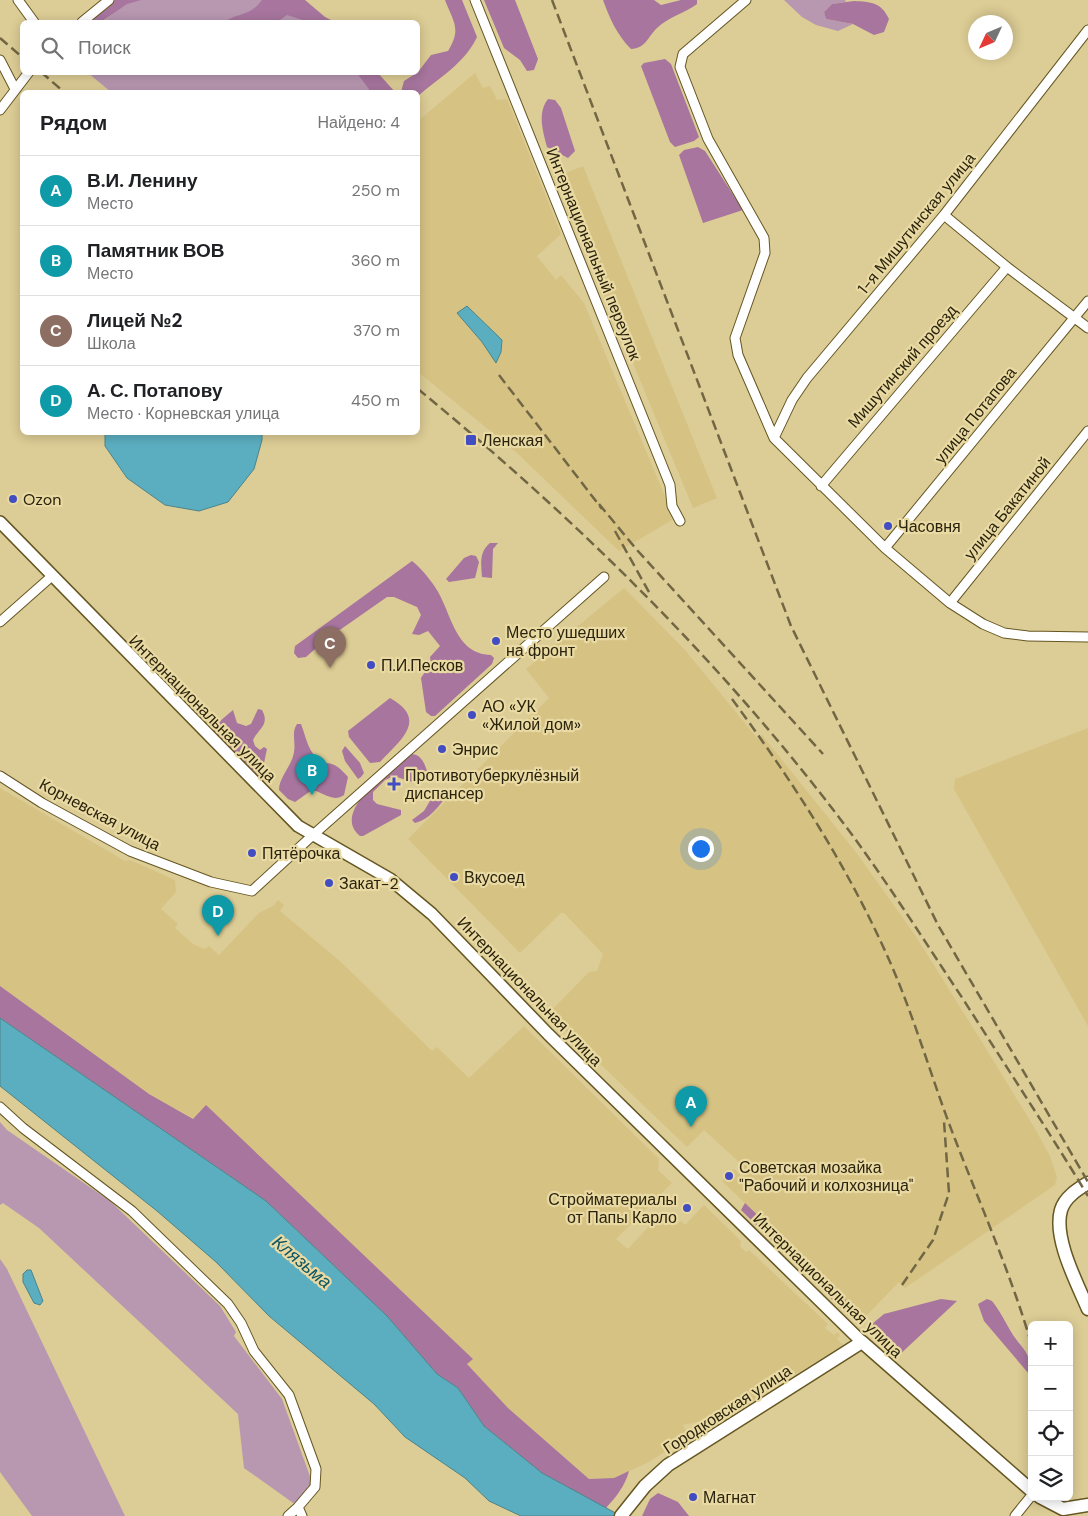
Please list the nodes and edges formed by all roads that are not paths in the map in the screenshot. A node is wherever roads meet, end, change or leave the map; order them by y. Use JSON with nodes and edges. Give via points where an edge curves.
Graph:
{"nodes":[{"id":1,"x":18,"y":0,"type":"edge"},
{"id":2,"x":109,"y":0,"type":"edge"},
{"id":3,"x":475,"y":0,"type":"edge"},
{"id":4,"x":746,"y":0,"type":"edge"},
{"id":5,"x":33,"y":20,"type":"edge"},
{"id":6,"x":84,"y":20,"type":"edge"},
{"id":7,"x":1088,"y":30,"type":"edge"},
{"id":8,"x":0,"y":60,"type":"edge"},
{"id":9,"x":27,"y":75,"type":"edge"},
{"id":10,"x":15,"y":90,"type":"junction"},
{"id":11,"x":0,"y":110,"type":"edge"},
{"id":12,"x":944,"y":215,"type":"junction"},
{"id":13,"x":1007,"y":267,"type":"junction"},
{"id":14,"x":1088,"y":301,"type":"edge"},
{"id":15,"x":1074,"y":318,"type":"junction"},
{"id":16,"x":1088,"y":328,"type":"edge"},
{"id":17,"x":1088,"y":431,"type":"edge"},
{"id":18,"x":774,"y":438,"type":"junction"},
{"id":19,"x":821,"y":486,"type":"junction"},
{"id":20,"x":680,"y":521,"type":"dead end"},
{"id":21,"x":0,"y":522,"type":"edge"},
{"id":22,"x":885,"y":548,"type":"junction"},
{"id":23,"x":52,"y":576,"type":"junction"},
{"id":24,"x":604,"y":577,"type":"dead end"},
{"id":25,"x":950,"y":603,"type":"junction"},
{"id":26,"x":0,"y":622,"type":"edge"},
{"id":27,"x":1088,"y":637,"type":"edge"},
{"id":28,"x":0,"y":776,"type":"edge"},
{"id":29,"x":313,"y":835,"type":"junction"},
{"id":30,"x":0,"y":1108,"type":"edge"},
{"id":31,"x":1088,"y":1183,"type":"edge"},
{"id":32,"x":1088,"y":1309,"type":"edge"},
{"id":33,"x":862,"y":1342,"type":"junction"},
{"id":34,"x":1028,"y":1489,"type":"edge"},
{"id":35,"x":1028,"y":1498,"type":"edge"},
{"id":36,"x":1046,"y":1501,"type":"edge"},
{"id":37,"x":1088,"y":1504,"type":"edge"},
{"id":38,"x":298,"y":1507,"type":"junction"},
{"id":39,"x":288,"y":1516,"type":"edge"},
{"id":40,"x":302,"y":1516,"type":"edge"},
{"id":41,"x":621,"y":1516,"type":"edge"},
{"id":42,"x":1015,"y":1516,"type":"edge"}],
"edges":[{"from":1,"to":5,"type":"street"},
{"from":2,"to":6,"type":"street"},
{"from":3,"to":20,"type":"street","name":"Интернациональный переулок","via":[[618,352],[670,485],[672,506]]},
{"from":4,"to":18,"type":"street","via":[[683,54],[680,67],[708,139],[764,238],[765,254],[735,338],[738,354]]},
{"from":7,"to":12,"type":"street","name":"1-я Мишутинская улица"},
{"from":8,"to":10,"type":"street"},
{"from":9,"to":10,"type":"street"},
{"from":10,"to":11,"type":"street"},
{"from":12,"to":13,"type":"street"},
{"from":12,"to":18,"type":"street","name":"1-я Мишутинская улица","via":[[807,378],[792,400]]},
{"from":13,"to":15,"type":"street"},
{"from":13,"to":19,"type":"street","name":"Мишутинский проезд"},
{"from":14,"to":15,"type":"street","name":"улица Потапова"},
{"from":15,"to":16,"type":"street"},
{"from":15,"to":22,"type":"street","name":"улица Потапова"},
{"from":17,"to":25,"type":"street","name":"улица Бакатиной"},
{"from":18,"to":19,"type":"street"},
{"from":19,"to":22,"type":"street"},
{"from":21,"to":23,"type":"street","name":"Интернациональная улица"},
{"from":22,"to":25,"type":"street"},
{"from":23,"to":26,"type":"street"},
{"from":23,"to":29,"type":"street","name":"Интернациональная улица","via":[[298,826]]},
{"from":24,"to":29,"type":"street"},
{"from":25,"to":27,"type":"street","via":[[1004,633]]},
{"from":28,"to":29,"type":"street","name":"Корневская улица","via":[[130,851],[211,882],[249,892],[256,890]]},
{"from":29,"to":33,"type":"street","name":"Интернациональная улица","via":[[390,879],[432,914],[555,1041]]},
{"from":30,"to":38,"type":"street","via":[[132,1211],[228,1304],[254,1350],[289,1395],[316,1469],[315,1487]]},
{"from":31,"to":32,"type":"main road","via":[[1065,1202],[1059,1226],[1066,1255]]},
{"from":33,"to":34,"type":"main road","name":"Интернациональная улица"},
{"from":33,"to":41,"type":"main road","name":"Городковская улица","via":[[668,1465]]},
{"from":35,"to":42,"type":"street"},
{"from":36,"to":37,"type":"main road","via":[[1063,1508]]},
{"from":38,"to":39,"type":"street"},
{"from":38,"to":40,"type":"street"}]}
